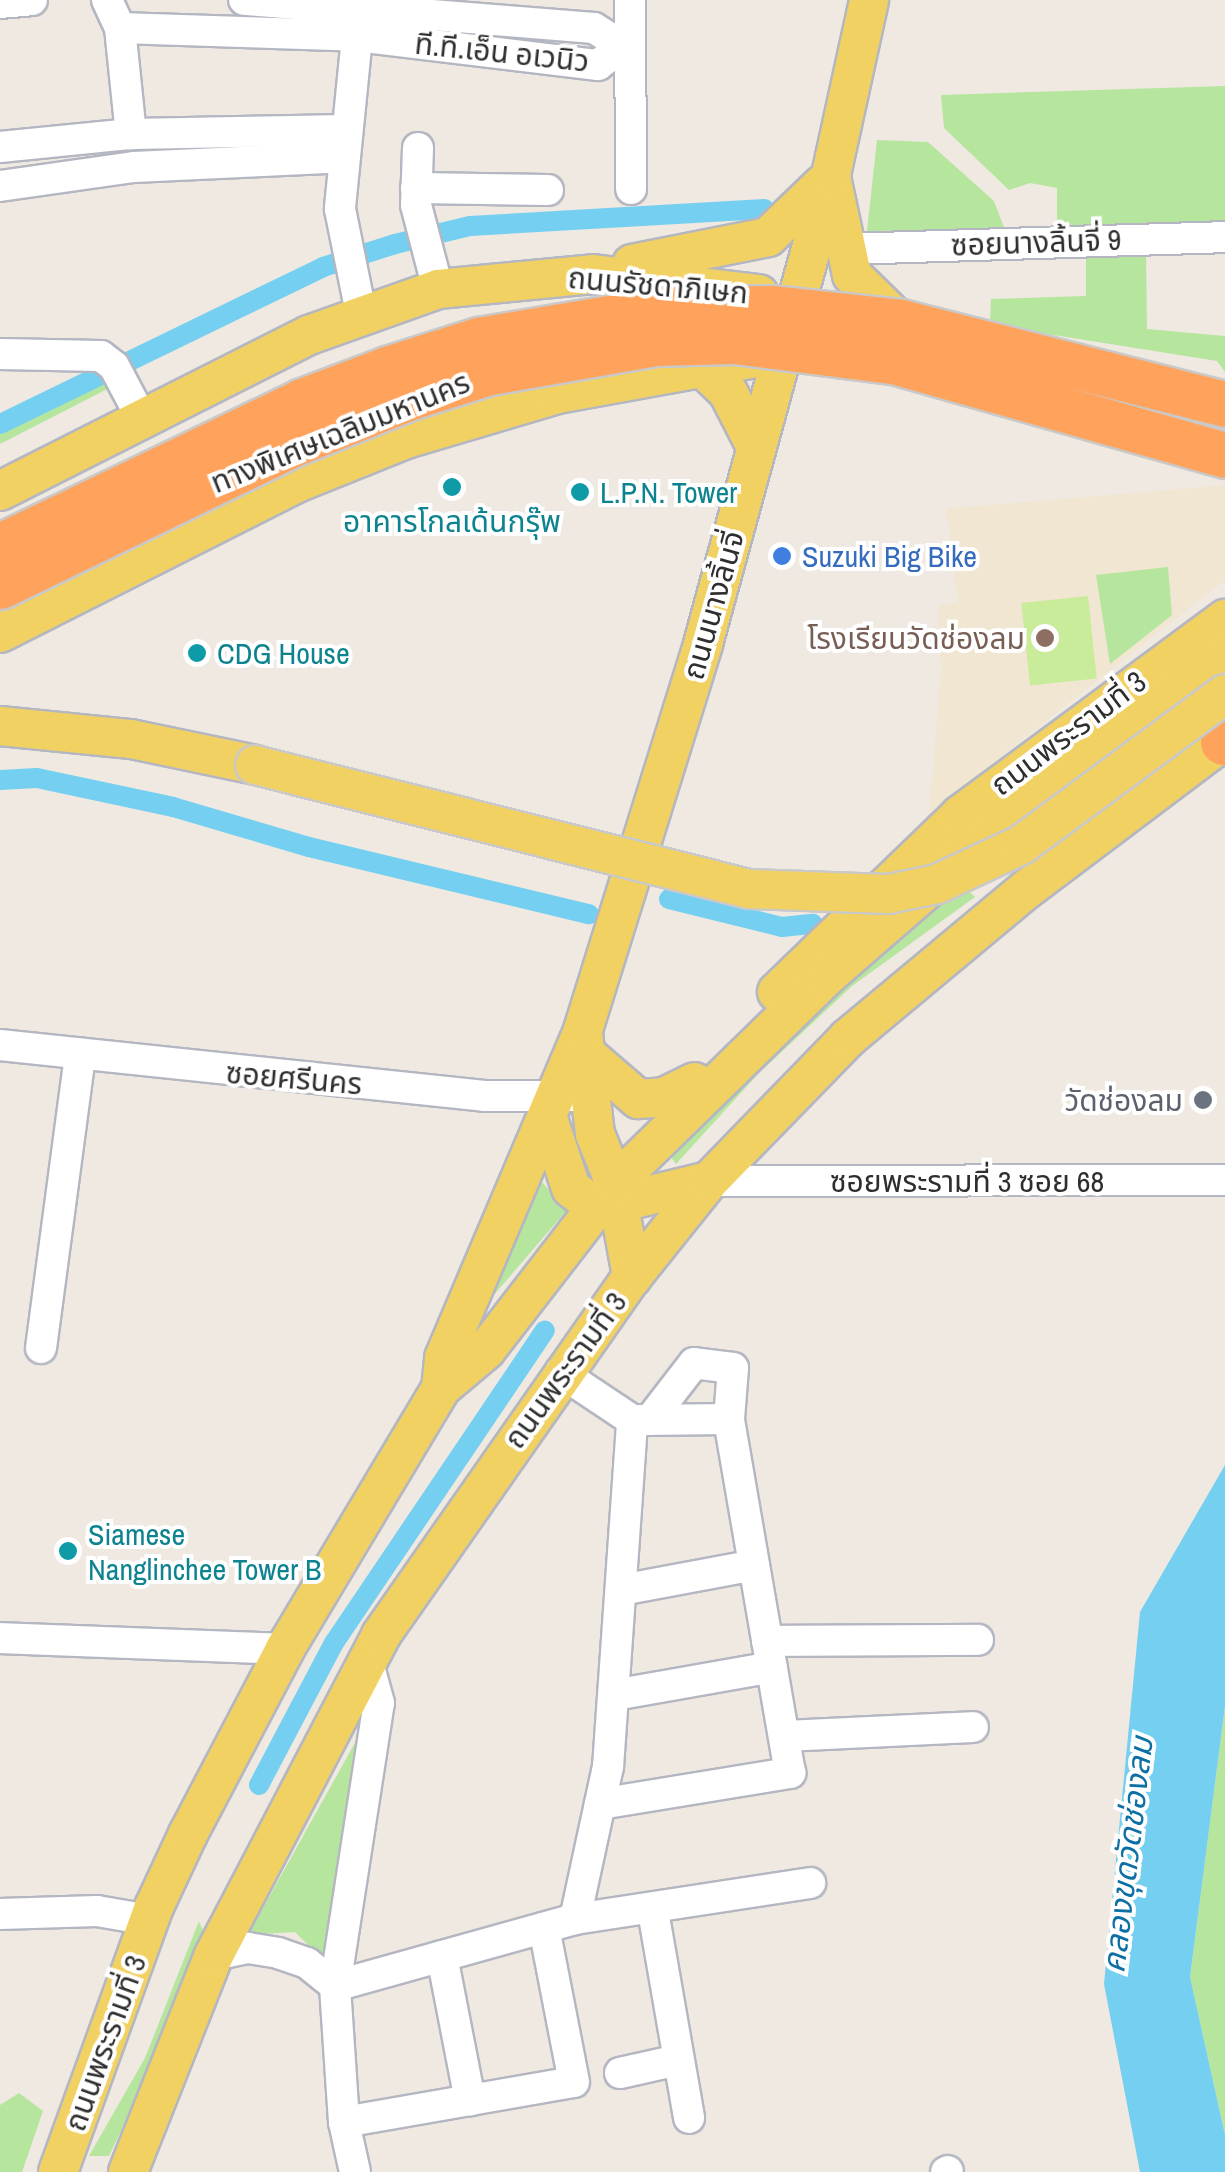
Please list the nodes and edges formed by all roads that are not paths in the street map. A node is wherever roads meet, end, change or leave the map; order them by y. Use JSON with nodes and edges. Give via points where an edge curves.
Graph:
{"nodes":[{"id":1,"x":32,"y":0,"type":"edge"},
{"id":2,"x":107,"y":0,"type":"edge"},
{"id":3,"x":244,"y":0,"type":"edge"},
{"id":4,"x":630,"y":0,"type":"edge"},
{"id":5,"x":869,"y":0,"type":"edge"},
{"id":6,"x":0,"y":2,"type":"edge"},
{"id":7,"x":358,"y":23,"type":"junction"},
{"id":8,"x":120,"y":28,"type":"junction"},
{"id":9,"x":131,"y":134,"type":"junction"},
{"id":10,"x":331,"y":144,"type":"junction"},
{"id":11,"x":0,"y":147,"type":"edge"},
{"id":12,"x":418,"y":148,"type":"dead end"},
{"id":13,"x":831,"y":175,"type":"junction"},
{"id":14,"x":0,"y":186,"type":"edge"},
{"id":15,"x":631,"y":189,"type":"dead end"},
{"id":16,"x":548,"y":190,"type":"dead end"},
{"id":17,"x":416,"y":197,"type":"junction"},
{"id":18,"x":1225,"y":238,"type":"edge"},
{"id":19,"x":847,"y":249,"type":"junction"},
{"id":20,"x":594,"y":274,"type":"junction"},
{"id":21,"x":354,"y":280,"type":"junction"},
{"id":22,"x":438,"y":288,"type":"junction"},
{"id":23,"x":797,"y":301,"type":"junction"},
{"id":24,"x":905,"y":326,"type":"junction"},
{"id":25,"x":0,"y":354,"type":"edge"},
{"id":26,"x":779,"y":354,"type":"junction"},
{"id":27,"x":704,"y":369,"type":"junction"},
{"id":28,"x":1225,"y":404,"type":"edge"},
{"id":29,"x":142,"y":419,"type":"junction"},
{"id":30,"x":1225,"y":419,"type":"edge"},
{"id":31,"x":756,"y":448,"type":"junction"},
{"id":32,"x":1225,"y":455,"type":"edge"},
{"id":33,"x":0,"y":492,"type":"edge"},
{"id":34,"x":196,"y":536,"type":"junction"},
{"id":35,"x":0,"y":546,"type":"edge"},
{"id":36,"x":0,"y":586,"type":"edge"},
{"id":37,"x":1225,"y":619,"type":"edge"},
{"id":38,"x":0,"y":632,"type":"edge"},
{"id":39,"x":1225,"y":632,"type":"edge"},
{"id":40,"x":1178,"y":652,"type":"junction"},
{"id":41,"x":1225,"y":656,"type":"edge"},
{"id":42,"x":1225,"y":694,"type":"edge"},
{"id":43,"x":0,"y":726,"type":"edge"},
{"id":44,"x":1224,"y":741,"type":"edge"},
{"id":45,"x":971,"y":847,"type":"junction"},
{"id":46,"x":1026,"y":889,"type":"junction"},
{"id":47,"x":584,"y":1042,"type":"junction"},
{"id":48,"x":0,"y":1045,"type":"edge"},
{"id":49,"x":80,"y":1054,"type":"junction"},
{"id":50,"x":695,"y":1082,"type":"junction"},
{"id":51,"x":563,"y":1103,"type":"junction"},
{"id":52,"x":676,"y":1119,"type":"junction"},
{"id":53,"x":1225,"y":1180,"type":"edge"},
{"id":54,"x":709,"y":1181,"type":"junction"},
{"id":55,"x":611,"y":1199,"type":"junction"},
{"id":56,"x":632,"y":1277,"type":"junction"},
{"id":57,"x":41,"y":1348,"type":"dead end"},
{"id":58,"x":560,"y":1372,"type":"junction"},
{"id":59,"x":441,"y":1388,"type":"junction"},
{"id":60,"x":729,"y":1419,"type":"junction"},
{"id":61,"x":641,"y":1420,"type":"junction"},
{"id":62,"x":754,"y":1564,"type":"junction"},
{"id":63,"x":620,"y":1590,"type":"junction"},
{"id":64,"x":0,"y":1638,"type":"edge"},
{"id":65,"x":978,"y":1640,"type":"dead end"},
{"id":66,"x":285,"y":1649,"type":"junction"},
{"id":67,"x":769,"y":1654,"type":"junction"},
{"id":68,"x":368,"y":1662,"type":"junction"},
{"id":69,"x":614,"y":1695,"type":"junction"},
{"id":70,"x":972,"y":1727,"type":"dead end"},
{"id":71,"x":784,"y":1736,"type":"junction"},
{"id":72,"x":600,"y":1804,"type":"junction"},
{"id":73,"x":810,"y":1883,"type":"dead end"},
{"id":74,"x":653,"y":1911,"type":"junction"},
{"id":75,"x":0,"y":1914,"type":"edge"},
{"id":76,"x":575,"y":1919,"type":"junction"},
{"id":77,"x":150,"y":1920,"type":"junction"},
{"id":78,"x":544,"y":1928,"type":"junction"},
{"id":79,"x":214,"y":1955,"type":"junction"},
{"id":80,"x":442,"y":1956,"type":"junction"},
{"id":81,"x":335,"y":1986,"type":"junction"},
{"id":82,"x":678,"y":2060,"type":"junction"},
{"id":83,"x":620,"y":2073,"type":"dead end"},
{"id":84,"x":470,"y":2100,"type":"junction"},
{"id":85,"x":688,"y":2118,"type":"dead end"},
{"id":86,"x":344,"y":2122,"type":"junction"},
{"id":87,"x":58,"y":2172,"type":"edge"},
{"id":88,"x":128,"y":2172,"type":"edge"},
{"id":89,"x":355,"y":2172,"type":"edge"}],
"edges":[{"from":1,"to":6,"type":"street"},
{"from":2,"to":8,"type":"street"},
{"from":3,"to":7,"type":"street","name":"ที.ที.เอ็น อเวนิว"},
{"from":4,"to":15,"type":"street"},
{"from":5,"to":13,"type":"main road","name":"ถนนนางลิ้นจี่"},
{"from":7,"to":7,"type":"street","name":"ที.ที.เอ็น อเวนิว","via":[[594,28],[610,38],[612,54],[598,65]]},
{"from":7,"to":8,"type":"street","name":"ที.ที.เอ็น อเวนิว"},
{"from":7,"to":10,"type":"street"},
{"from":8,"to":9,"type":"street"},
{"from":9,"to":10,"type":"street"},
{"from":9,"to":11,"type":"street"},
{"from":10,"to":14,"type":"street"},
{"from":10,"to":21,"type":"street"},
{"from":12,"to":17,"type":"street"},
{"from":13,"to":19,"type":"main road"},
{"from":13,"to":20,"type":"main road","via":[[768,237]]},
{"from":13,"to":23,"type":"main road","name":"ถนนนางลิ้นจี่"},
{"from":16,"to":17,"type":"street"},
{"from":17,"to":22,"type":"street"},
{"from":18,"to":19,"type":"street","name":"ซอยนางลิ้นจี่ 9"},
{"from":19,"to":24,"type":"main road","via":[[852,275]]},
{"from":20,"to":22,"type":"main road","name":"ถนนรัชดาภิเษก"},
{"from":20,"to":23,"type":"main road","name":"ถนนรัชดาภิเษก"},
{"from":21,"to":22,"type":"main road","name":"ถนนรัชดาภิเษก"},
{"from":21,"to":29,"type":"main road","name":"ถนนรัชดาภิเษก"},
{"from":23,"to":24,"type":"main road","name":"ถนนรัชดาภิเษก"},
{"from":23,"to":26,"type":"main road","name":"ถนนนางลิ้นจี่"},
{"from":24,"to":30,"type":"main road","name":"ถนนรัชดาภิเษก"},
{"from":25,"to":29,"type":"street","via":[[92,353],[118,373]]},
{"from":26,"to":27,"type":"main road"},
{"from":26,"to":31,"type":"main road","name":"ถนนนางลิ้นจี่"},
{"from":27,"to":31,"type":"main road","via":[[726,390]]},
{"from":27,"to":34,"type":"main road","via":[[482,413],[296,484]]},
{"from":28,"to":35,"type":"highway","name":"ทางพิเศษเฉลิมมหานคร","bridge":true,"via":[[901,322],[774,308],[628,313],[478,340],[387,369],[302,401]]},
{"from":29,"to":33,"type":"main road","name":"ถนนรัชดาภิเษก"},
{"from":29,"to":34,"type":"main road"},
{"from":31,"to":47,"type":"main road","name":"ถนนนางลิ้นจี่"},
{"from":32,"to":36,"type":"highway","name":"ทางพิเศษเฉลิมมหานคร","bridge":true,"via":[[893,361],[734,341],[656,344],[490,372],[410,397],[292,444]]},
{"from":34,"to":38,"type":"main road"},
{"from":37,"to":40,"type":"main road","name":"ถนนพระรามที่ 3"},
{"from":39,"to":40,"type":"main road"},
{"from":40,"to":50,"type":"main road","name":"ถนนพระรามที่ 3","via":[[960,814],[852,913]]},
{"from":41,"to":45,"type":"main road","name":"ถนนพระรามที่ 3"},
{"from":42,"to":43,"type":"main road","bridge":true,"via":[[1020,845],[937,884],[888,894],[749,890],[255,765],[73,730]]},
{"from":44,"to":46,"type":"main road","name":"ถนนพระรามที่ 3"},
{"from":45,"to":46,"type":"main road","via":[[977,875],[1000,888]]},
{"from":45,"to":52,"type":"main road","name":"ถนนพระรามที่ 3"},
{"from":46,"to":54,"type":"main road","name":"ถนนพระรามที่ 3","via":[[848,1038]]},
{"from":47,"to":50,"type":"main road","via":[[638,1099],[664,1098]]},
{"from":47,"to":51,"type":"main road","name":"ถนนนางลิ้นจี่"},
{"from":48,"to":49,"type":"street","name":"ซอยศรีนคร"},
{"from":49,"to":51,"type":"street","name":"ซอยศรีนคร"},
{"from":49,"to":57,"type":"street"},
{"from":50,"to":52,"type":"main road","name":"ถนนพระรามที่ 3"},
{"from":51,"to":55,"type":"main road","name":"ถนนนางลิ้นจี่"},
{"from":51,"to":59,"type":"main road","via":[[444,1358]]},
{"from":52,"to":55,"type":"main road","name":"ถนนพระรามที่ 3"},
{"from":53,"to":54,"type":"street","name":"ซอยพระรามที่ 3 ซอย 68"},
{"from":54,"to":55,"type":"main road"},
{"from":54,"to":56,"type":"main road","name":"ถนนพระรามที่ 3"},
{"from":55,"to":56,"type":"main road","name":"ถนนนางลิ้นจี่"},
{"from":55,"to":59,"type":"main road","name":"ถนนพระรามที่ 3","via":[[486,1350]]},
{"from":56,"to":58,"type":"main road","name":"ถนนพระรามที่ 3"},
{"from":58,"to":61,"type":"street"},
{"from":58,"to":68,"type":"main road","name":"ถนนพระรามที่ 3"},
{"from":59,"to":66,"type":"main road","name":"ถนนพระรามที่ 3"},
{"from":60,"to":61,"type":"street"},
{"from":60,"to":61,"type":"street","via":[[735,1373],[708,1361],[694,1363]]},
{"from":60,"to":62,"type":"street"},
{"from":61,"to":63,"type":"street"},
{"from":62,"to":63,"type":"street"},
{"from":62,"to":67,"type":"street"},
{"from":63,"to":69,"type":"street"},
{"from":64,"to":66,"type":"street"},
{"from":65,"to":67,"type":"street"},
{"from":66,"to":77,"type":"main road","name":"ถนนพระรามที่ 3"},
{"from":67,"to":69,"type":"street"},
{"from":67,"to":71,"type":"street"},
{"from":68,"to":79,"type":"main road","name":"ถนนพระรามที่ 3"},
{"from":68,"to":81,"type":"street","via":[[379,1704]]},
{"from":69,"to":72,"type":"street"},
{"from":70,"to":71,"type":"street"},
{"from":71,"to":72,"type":"street","via":[[790,1773]]},
{"from":72,"to":76,"type":"street"},
{"from":73,"to":74,"type":"street"},
{"from":74,"to":76,"type":"street"},
{"from":74,"to":82,"type":"street"},
{"from":75,"to":77,"type":"street","via":[[97,1911]]},
{"from":76,"to":78,"type":"street"},
{"from":77,"to":87,"type":"main road","name":"ถนนพระรามที่ 3"},
{"from":78,"to":80,"type":"street"},
{"from":78,"to":84,"type":"street","via":[[574,2082]]},
{"from":79,"to":81,"type":"street","via":[[248,1948],[278,1953],[307,1964]]},
{"from":79,"to":88,"type":"main road","name":"ถนนพระรามที่ 3"},
{"from":80,"to":81,"type":"street"},
{"from":80,"to":84,"type":"street"},
{"from":81,"to":86,"type":"street"},
{"from":82,"to":83,"type":"street"},
{"from":82,"to":85,"type":"street"},
{"from":84,"to":86,"type":"street"},
{"from":86,"to":89,"type":"street"}]}
